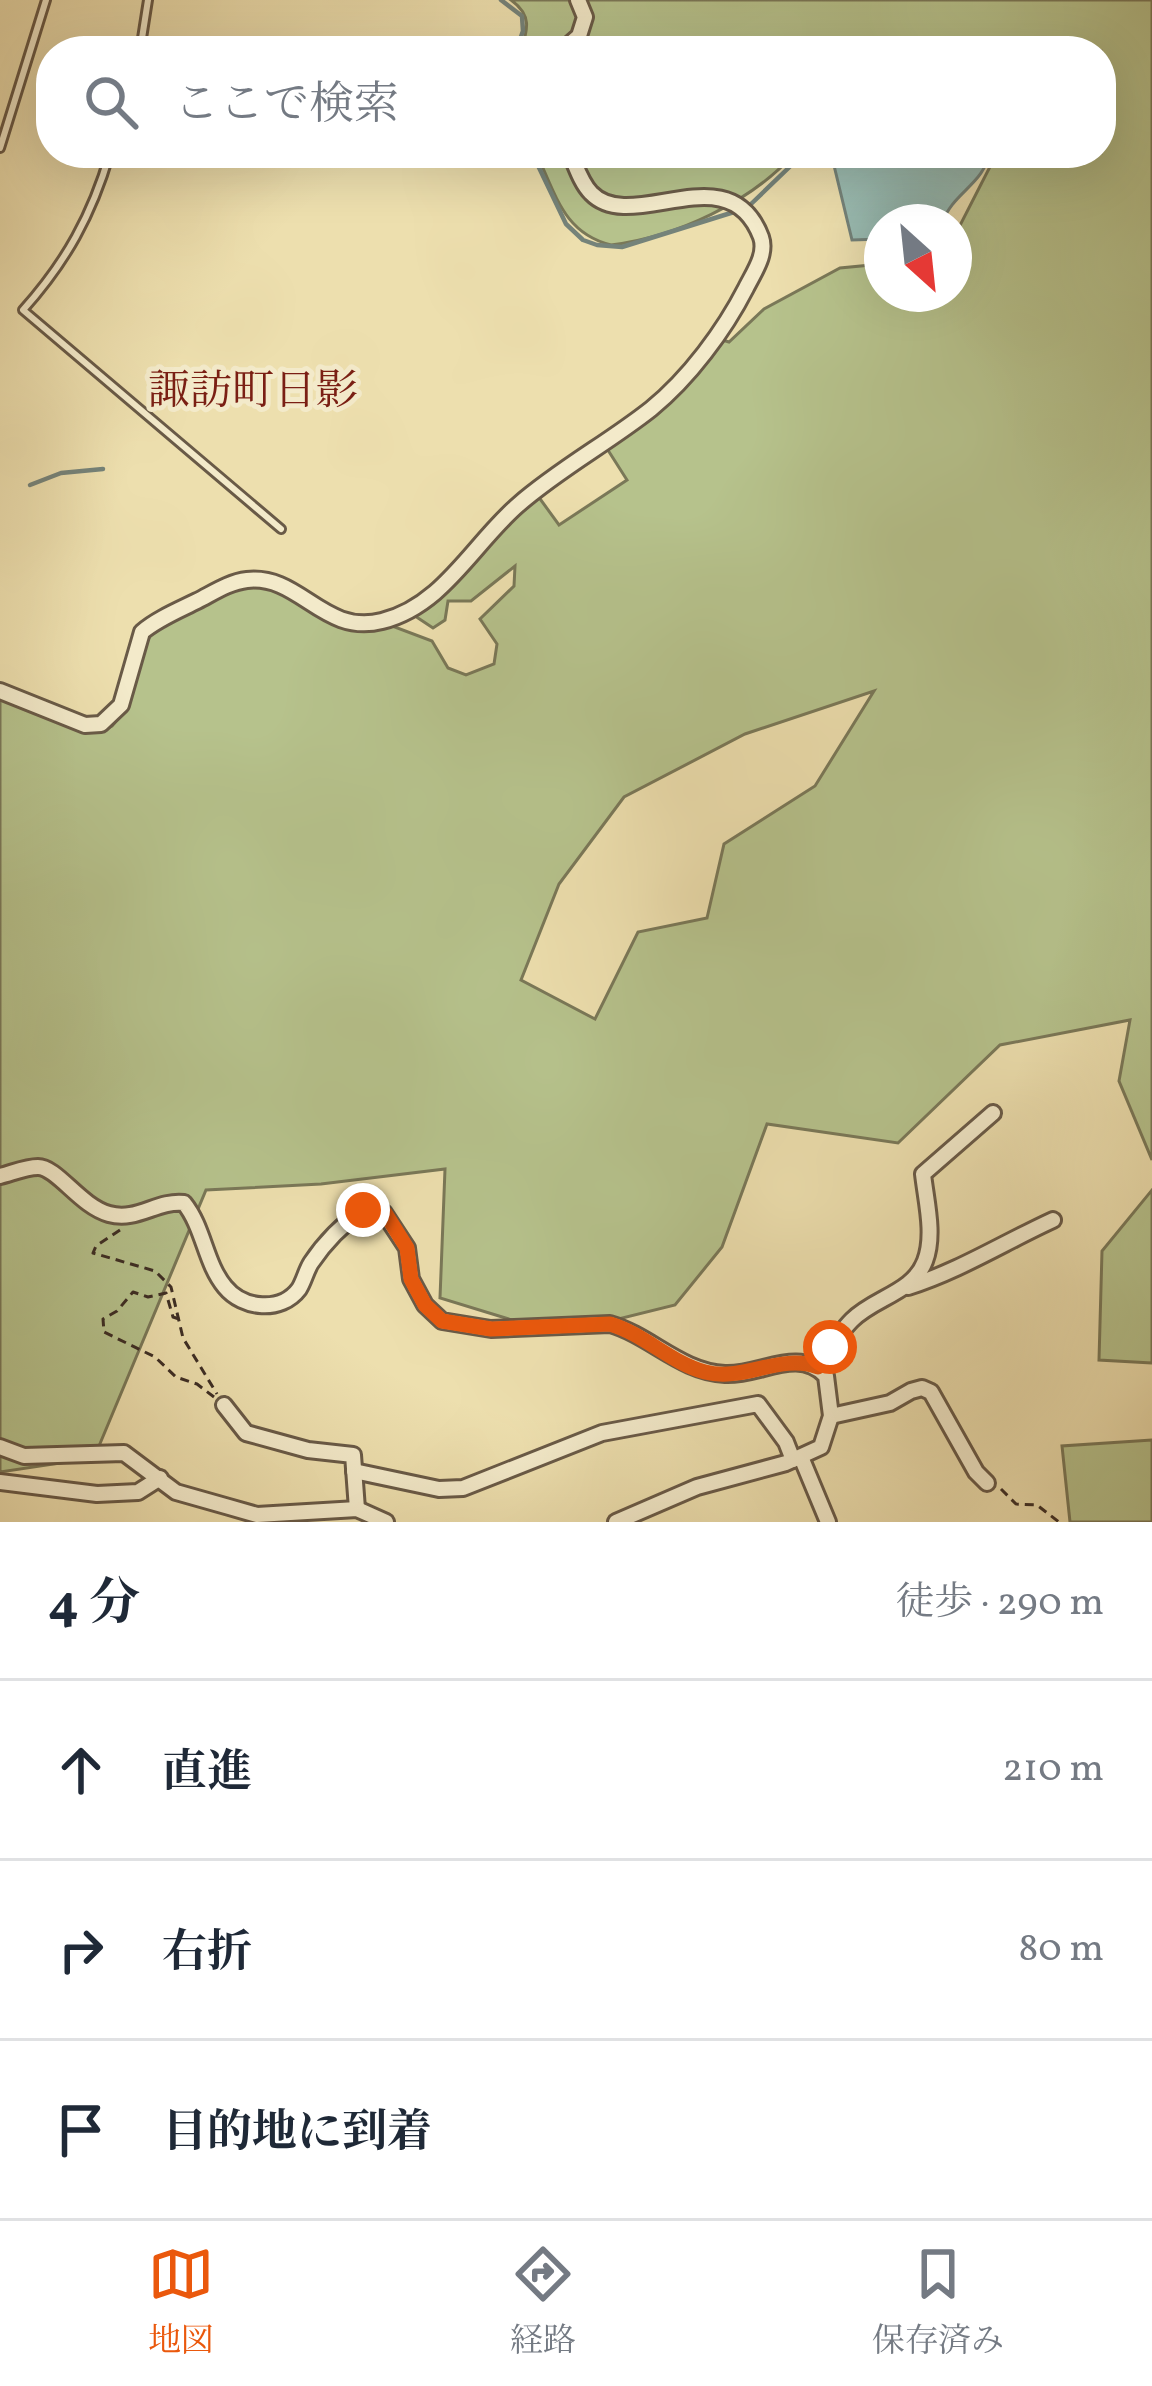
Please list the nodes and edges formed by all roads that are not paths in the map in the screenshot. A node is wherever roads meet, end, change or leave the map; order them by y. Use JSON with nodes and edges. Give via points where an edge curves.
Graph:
{"nodes":[{"id":1,"x":46,"y":0,"type":"edge"},
{"id":2,"x":148,"y":0,"type":"edge"},
{"id":3,"x":578,"y":0,"type":"edge"},
{"id":4,"x":142,"y":36,"type":"edge"},
{"id":5,"x":579,"y":36,"type":"edge"},
{"id":6,"x":0,"y":148,"type":"edge"},
{"id":7,"x":105,"y":168,"type":"edge"},
{"id":8,"x":577,"y":168,"type":"edge"},
{"id":9,"x":281,"y":530,"type":"dead end"},
{"id":10,"x":0,"y":691,"type":"edge"},
{"id":11,"x":992,"y":1113,"type":"dead end"},
{"id":12,"x":0,"y":1175,"type":"edge"},
{"id":13,"x":1053,"y":1220,"type":"dead end"},
{"id":14,"x":908,"y":1287,"type":"junction"},
{"id":15,"x":818,"y":1367,"type":"junction"},
{"id":16,"x":224,"y":1405,"type":"road end"},
{"id":17,"x":831,"y":1416,"type":"junction"},
{"id":18,"x":0,"y":1447,"type":"edge"},
{"id":19,"x":797,"y":1459,"type":"junction"},
{"id":20,"x":354,"y":1471,"type":"junction"},
{"id":21,"x":160,"y":1478,"type":"junction"},
{"id":22,"x":0,"y":1482,"type":"edge"},
{"id":23,"x":987,"y":1483,"type":"road end"},
{"id":24,"x":357,"y":1509,"type":"junction"},
{"id":25,"x":386,"y":1522,"type":"edge"},
{"id":26,"x":616,"y":1522,"type":"edge"},
{"id":27,"x":828,"y":1522,"type":"edge"}],
"edges":[{"from":1,"to":6,"type":"lane"},
{"from":2,"to":4,"type":"lane"},
{"from":3,"to":5,"type":"street","via":[[585,17]]},
{"from":7,"to":9,"type":"lane","via":[[84,226],[23,310]]},
{"from":8,"to":10,"type":"street","via":[[596,198],[619,204],[726,200],[745,210],[761,238],[760,261],[734,312],[653,408],[529,496],[441,588],[406,612],[343,623],[284,587],[245,580],[148,627],[121,705],[101,724]]},
{"from":11,"to":14,"type":"street","via":[[923,1174],[926,1260]]},
{"from":12,"to":15,"type":"street","via":[[40,1167],[112,1216],[184,1203],[224,1286],[259,1307],[297,1292],[311,1263],[363,1210],[385,1213],[396,1228],[411,1279],[442,1321],[491,1329],[610,1324],[706,1372],[730,1375],[784,1362]]},
{"from":13,"to":14,"type":"street"},
{"from":14,"to":15,"type":"street","via":[[853,1320]]},
{"from":15,"to":17,"type":"street"},
{"from":16,"to":20,"type":"street","via":[[246,1433],[346,1452]]},
{"from":17,"to":19,"type":"street","via":[[821,1447]]},
{"from":17,"to":23,"type":"street","via":[[922,1388]]},
{"from":18,"to":21,"type":"street","via":[[24,1456],[124,1453]]},
{"from":19,"to":20,"type":"street","via":[[758,1404],[602,1433],[463,1488]]},
{"from":19,"to":26,"type":"street","via":[[697,1486]]},
{"from":19,"to":27,"type":"street"},
{"from":20,"to":24,"type":"street"},
{"from":21,"to":22,"type":"street","via":[[138,1492],[98,1494]]},
{"from":21,"to":24,"type":"street","via":[[176,1492],[257,1515]]},
{"from":24,"to":25,"type":"street"}]}
